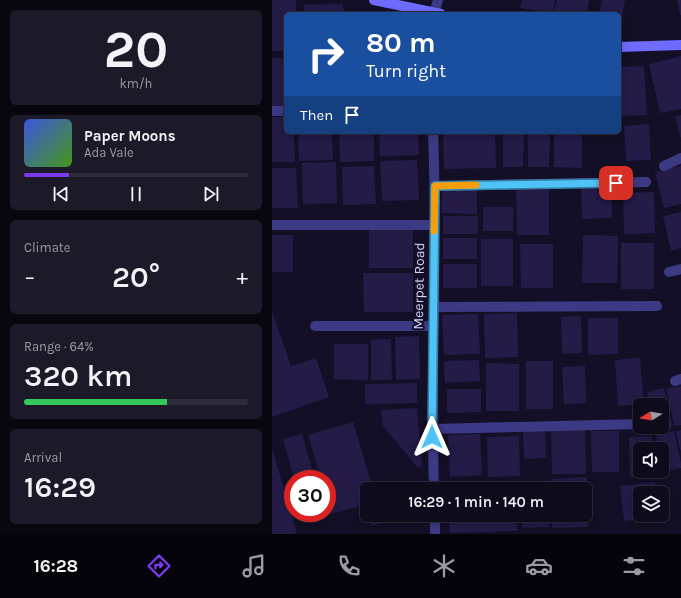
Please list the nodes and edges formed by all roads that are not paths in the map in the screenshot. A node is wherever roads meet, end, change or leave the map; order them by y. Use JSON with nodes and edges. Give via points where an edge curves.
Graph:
{"nodes":[{"id":1,"x":374,"y":0,"type":"edge"},
{"id":2,"x":438,"y":0,"type":"edge"},
{"id":3,"x":427,"y":12,"type":"edge"},
{"id":4,"x":436,"y":12,"type":"edge"},
{"id":5,"x":681,"y":45,"type":"edge"},
{"id":6,"x":621,"y":47,"type":"edge"},
{"id":7,"x":272,"y":111,"type":"edge"},
{"id":8,"x":284,"y":111,"type":"edge"},
{"id":9,"x":433,"y":134,"type":"edge"},
{"id":10,"x":681,"y":158,"type":"edge"},
{"id":11,"x":664,"y":166,"type":"dead end"},
{"id":12,"x":646,"y":182,"type":"dead end"},
{"id":13,"x":435,"y":186,"type":"junction"},
{"id":14,"x":272,"y":225,"type":"edge"},
{"id":15,"x":434,"y":225,"type":"junction"},
{"id":16,"x":681,"y":269,"type":"edge"},
{"id":17,"x":669,"y":272,"type":"dead end"},
{"id":18,"x":657,"y":306,"type":"dead end"},
{"id":19,"x":434,"y":307,"type":"junction"},
{"id":20,"x":315,"y":326,"type":"dead end"},
{"id":21,"x":433,"y":326,"type":"junction"},
{"id":22,"x":633,"y":424,"type":"edge"},
{"id":23,"x":432,"y":429,"type":"junction"},
{"id":24,"x":434,"y":482,"type":"edge"},
{"id":25,"x":435,"y":522,"type":"edge"},
{"id":26,"x":435,"y":534,"type":"edge"}],
"edges":[{"from":1,"to":3,"type":"street"},
{"from":2,"to":4,"type":"street"},
{"from":5,"to":6,"type":"street"},
{"from":7,"to":8,"type":"street"},
{"from":9,"to":13,"type":"street","name":"Meerpet Road"},
{"from":10,"to":11,"type":"street"},
{"from":12,"to":13,"type":"street"},
{"from":13,"to":15,"type":"street","name":"Meerpet Road"},
{"from":14,"to":15,"type":"street"},
{"from":15,"to":19,"type":"street","name":"Meerpet Road"},
{"from":16,"to":17,"type":"street"},
{"from":18,"to":19,"type":"street"},
{"from":19,"to":21,"type":"street","name":"Meerpet Road"},
{"from":20,"to":21,"type":"street"},
{"from":21,"to":23,"type":"street","name":"Meerpet Road"},
{"from":22,"to":23,"type":"street"},
{"from":23,"to":24,"type":"street","name":"Meerpet Road"},
{"from":25,"to":26,"type":"street"}]}
